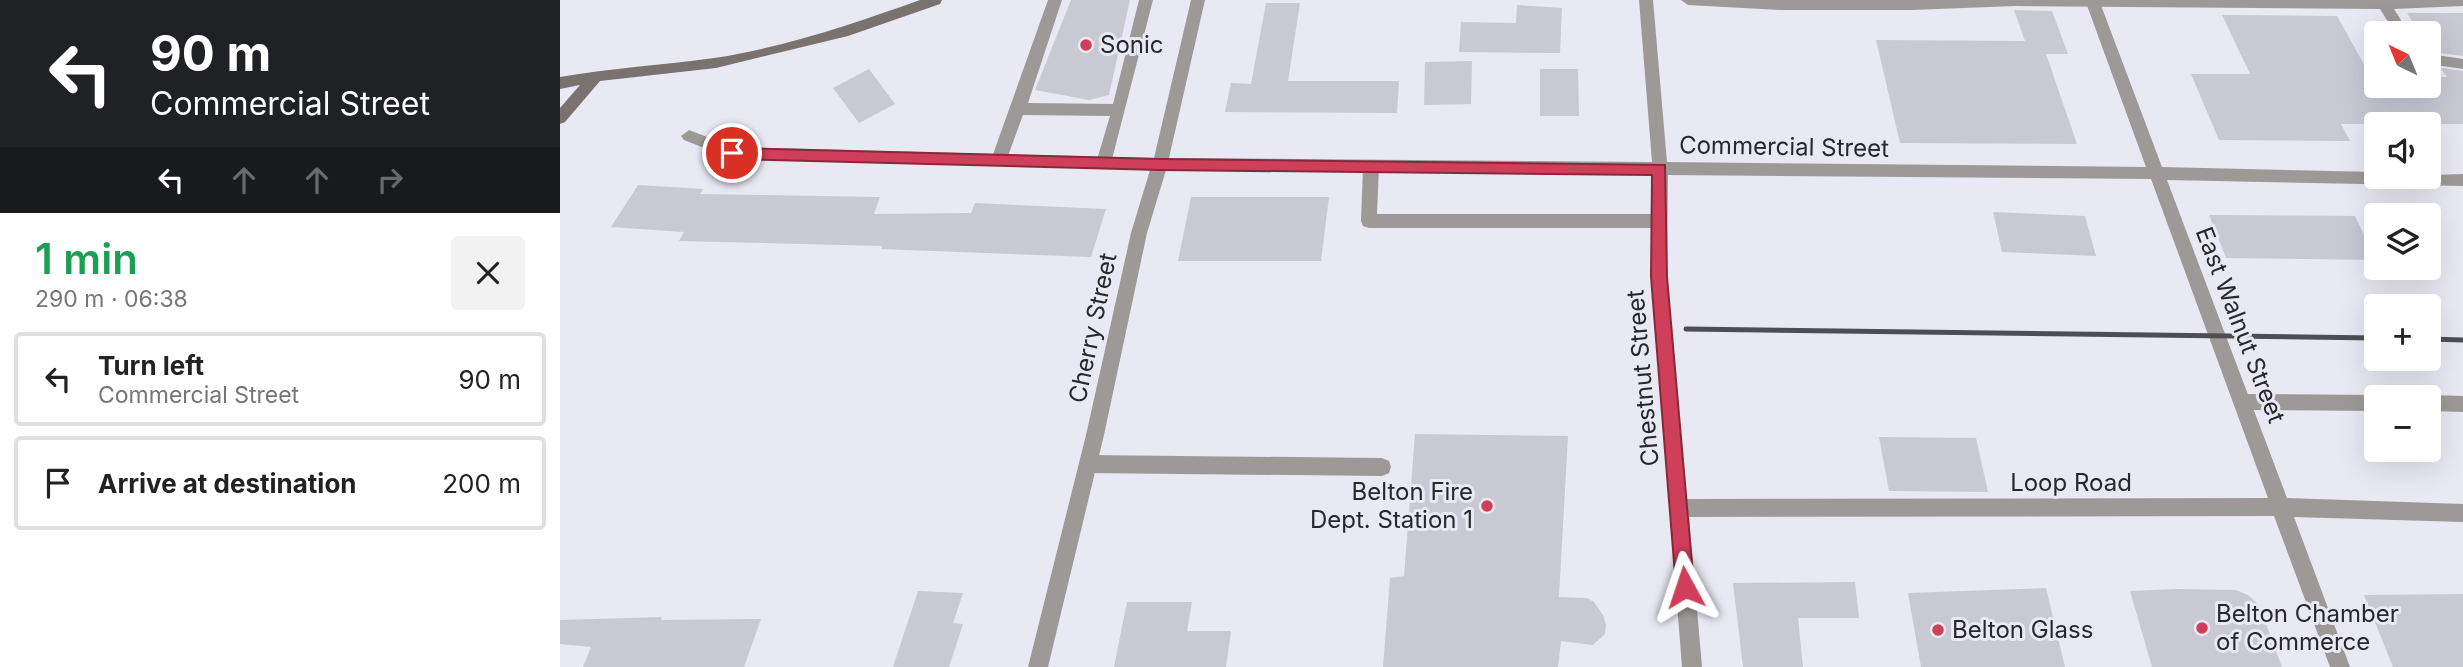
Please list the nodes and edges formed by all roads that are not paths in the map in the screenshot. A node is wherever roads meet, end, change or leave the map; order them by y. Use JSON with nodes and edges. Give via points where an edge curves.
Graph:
{"nodes":[{"id":1,"x":934,"y":0,"type":"edge"},
{"id":2,"x":1055,"y":0,"type":"edge"},
{"id":3,"x":1146,"y":0,"type":"edge"},
{"id":4,"x":1198,"y":0,"type":"edge"},
{"id":5,"x":1646,"y":0,"type":"edge"},
{"id":6,"x":1688,"y":0,"type":"edge"},
{"id":7,"x":2092,"y":0,"type":"edge"},
{"id":8,"x":2463,"y":1,"type":"edge"},
{"id":9,"x":2383,"y":2,"type":"junction"},
{"id":10,"x":2395,"y":21,"type":"edge"},
{"id":11,"x":2441,"y":61,"type":"edge"},
{"id":12,"x":2463,"y":64,"type":"edge"},
{"id":13,"x":596,"y":76,"type":"junction"},
{"id":14,"x":560,"y":83,"type":"edge"},
{"id":15,"x":1018,"y":109,"type":"junction"},
{"id":16,"x":1119,"y":110,"type":"junction"},
{"id":17,"x":560,"y":118,"type":"edge"},
{"id":18,"x":689,"y":136,"type":"dead end"},
{"id":19,"x":999,"y":160,"type":"junction"},
{"id":20,"x":1104,"y":163,"type":"junction"},
{"id":21,"x":1160,"y":164,"type":"junction"},
{"id":22,"x":1371,"y":167,"type":"junction"},
{"id":23,"x":1660,"y":169,"type":"junction"},
{"id":24,"x":2157,"y":173,"type":"junction"},
{"id":25,"x":2463,"y":180,"type":"edge"},
{"id":26,"x":1659,"y":221,"type":"junction"},
{"id":27,"x":2242,"y":402,"type":"junction"},
{"id":28,"x":2364,"y":403,"type":"edge"},
{"id":29,"x":2441,"y":403,"type":"edge"},
{"id":30,"x":2463,"y":404,"type":"edge"},
{"id":31,"x":1088,"y":464,"type":"junction"},
{"id":32,"x":1382,"y":467,"type":"dead end"},
{"id":33,"x":2281,"y":507,"type":"junction"},
{"id":34,"x":1678,"y":508,"type":"junction"},
{"id":35,"x":2463,"y":513,"type":"edge"},
{"id":36,"x":1038,"y":667,"type":"edge"},
{"id":37,"x":1692,"y":667,"type":"edge"},
{"id":38,"x":2340,"y":667,"type":"edge"}],
"edges":[{"from":1,"to":13,"type":"main road","via":[[848,31],[716,63]]},
{"from":2,"to":15,"type":"street"},
{"from":3,"to":16,"type":"street"},
{"from":4,"to":21,"type":"street","name":"Cherry Street"},
{"from":5,"to":23,"type":"street","name":"Chestnut Street"},
{"from":6,"to":7,"type":"street","via":[[1782,5]]},
{"from":7,"to":9,"type":"street"},
{"from":7,"to":24,"type":"street","name":"East Walnut Street"},
{"from":8,"to":9,"type":"street"},
{"from":9,"to":10,"type":"street"},
{"from":11,"to":12,"type":"street"},
{"from":13,"to":14,"type":"main road"},
{"from":13,"to":17,"type":"main road"},
{"from":15,"to":16,"type":"street"},
{"from":15,"to":19,"type":"street"},
{"from":16,"to":20,"type":"street"},
{"from":18,"to":19,"type":"street","name":"Commercial Street","via":[[732,153]]},
{"from":19,"to":20,"type":"street","name":"Commercial Street"},
{"from":20,"to":21,"type":"street","name":"Commercial Street"},
{"from":21,"to":22,"type":"street","name":"Commercial Street"},
{"from":21,"to":31,"type":"street","name":"Cherry Street","via":[[1139,233]]},
{"from":22,"to":23,"type":"street","name":"Commercial Street"},
{"from":22,"to":26,"type":"street","via":[[1369,221]]},
{"from":23,"to":24,"type":"street","name":"Commercial Street"},
{"from":23,"to":26,"type":"street","name":"Chestnut Street"},
{"from":24,"to":25,"type":"street","name":"Commercial Street"},
{"from":24,"to":27,"type":"street","name":"East Walnut Street"},
{"from":26,"to":34,"type":"street","name":"Chestnut Street","via":[[1659,277]]},
{"from":27,"to":28,"type":"street"},
{"from":27,"to":33,"type":"street","name":"East Walnut Street"},
{"from":29,"to":30,"type":"street"},
{"from":31,"to":32,"type":"street"},
{"from":31,"to":36,"type":"street","name":"Cherry Street"},
{"from":33,"to":34,"type":"street","name":"Loop Road"},
{"from":33,"to":35,"type":"street","name":"Loop Road"},
{"from":33,"to":38,"type":"street","name":"East Walnut Street"},
{"from":34,"to":37,"type":"street","name":"Chestnut Street"}]}
